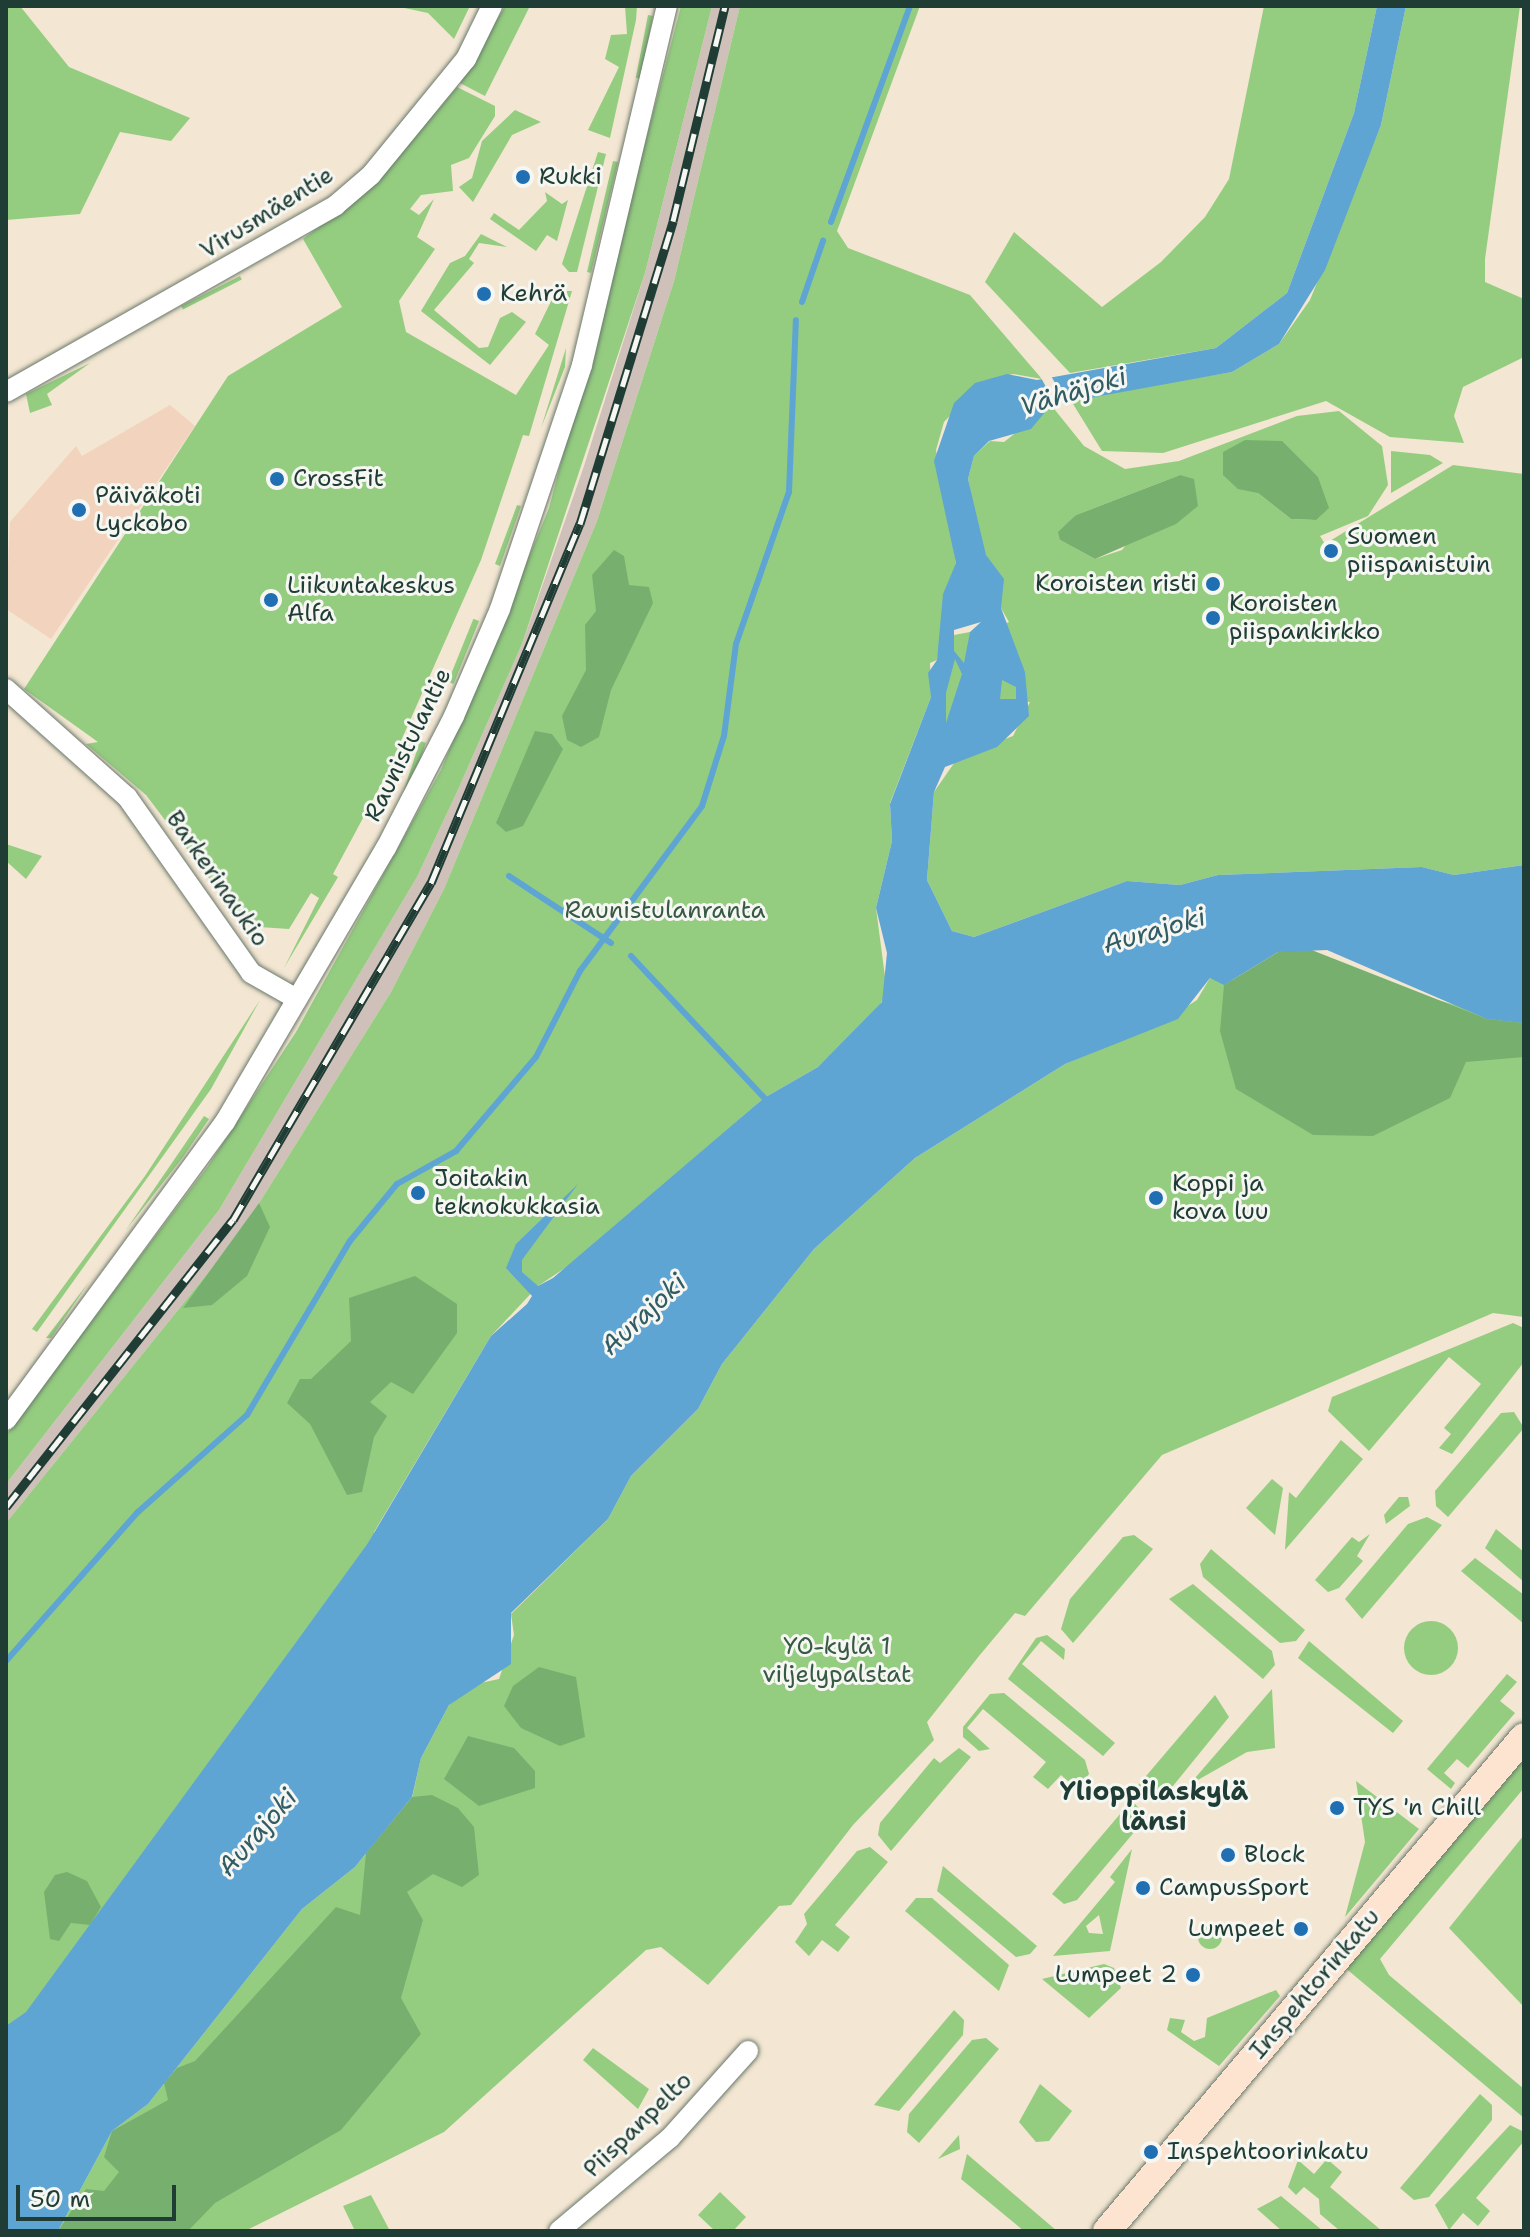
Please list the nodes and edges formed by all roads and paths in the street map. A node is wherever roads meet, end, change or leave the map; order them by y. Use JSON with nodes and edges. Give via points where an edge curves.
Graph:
{"nodes":[{"id":1,"x":492,"y":6,"type":"edge"},
{"id":2,"x":667,"y":6,"type":"edge"},
{"id":3,"x":6,"y":392,"type":"edge"},
{"id":4,"x":6,"y":689,"type":"edge"},
{"id":5,"x":295,"y":998,"type":"junction"},
{"id":6,"x":6,"y":1420,"type":"edge"},
{"id":7,"x":1524,"y":1737,"type":"edge"},
{"id":8,"x":748,"y":2051,"type":"dead end"},
{"id":9,"x":568,"y":2228,"type":"edge"},
{"id":10,"x":1107,"y":2231,"type":"edge"}],
"edges":[{"from":1,"to":3,"type":"street","name":"Virusmäentie","via":[[466,59],[371,175],[336,205]]},
{"from":2,"to":5,"type":"street","name":"Raunistulantie","via":[[591,334],[500,609],[386,848]]},
{"from":4,"to":5,"type":"street","name":"Barkerinaukio","via":[[108,776],[251,973]]},
{"from":5,"to":6,"type":"street","name":"Raunistulantie","via":[[225,1122]]},
{"from":7,"to":10,"type":"street","name":"Inspehtorinkatu"},
{"from":8,"to":9,"type":"street","name":"Piispanpelto","via":[[670,2138]]}]}
